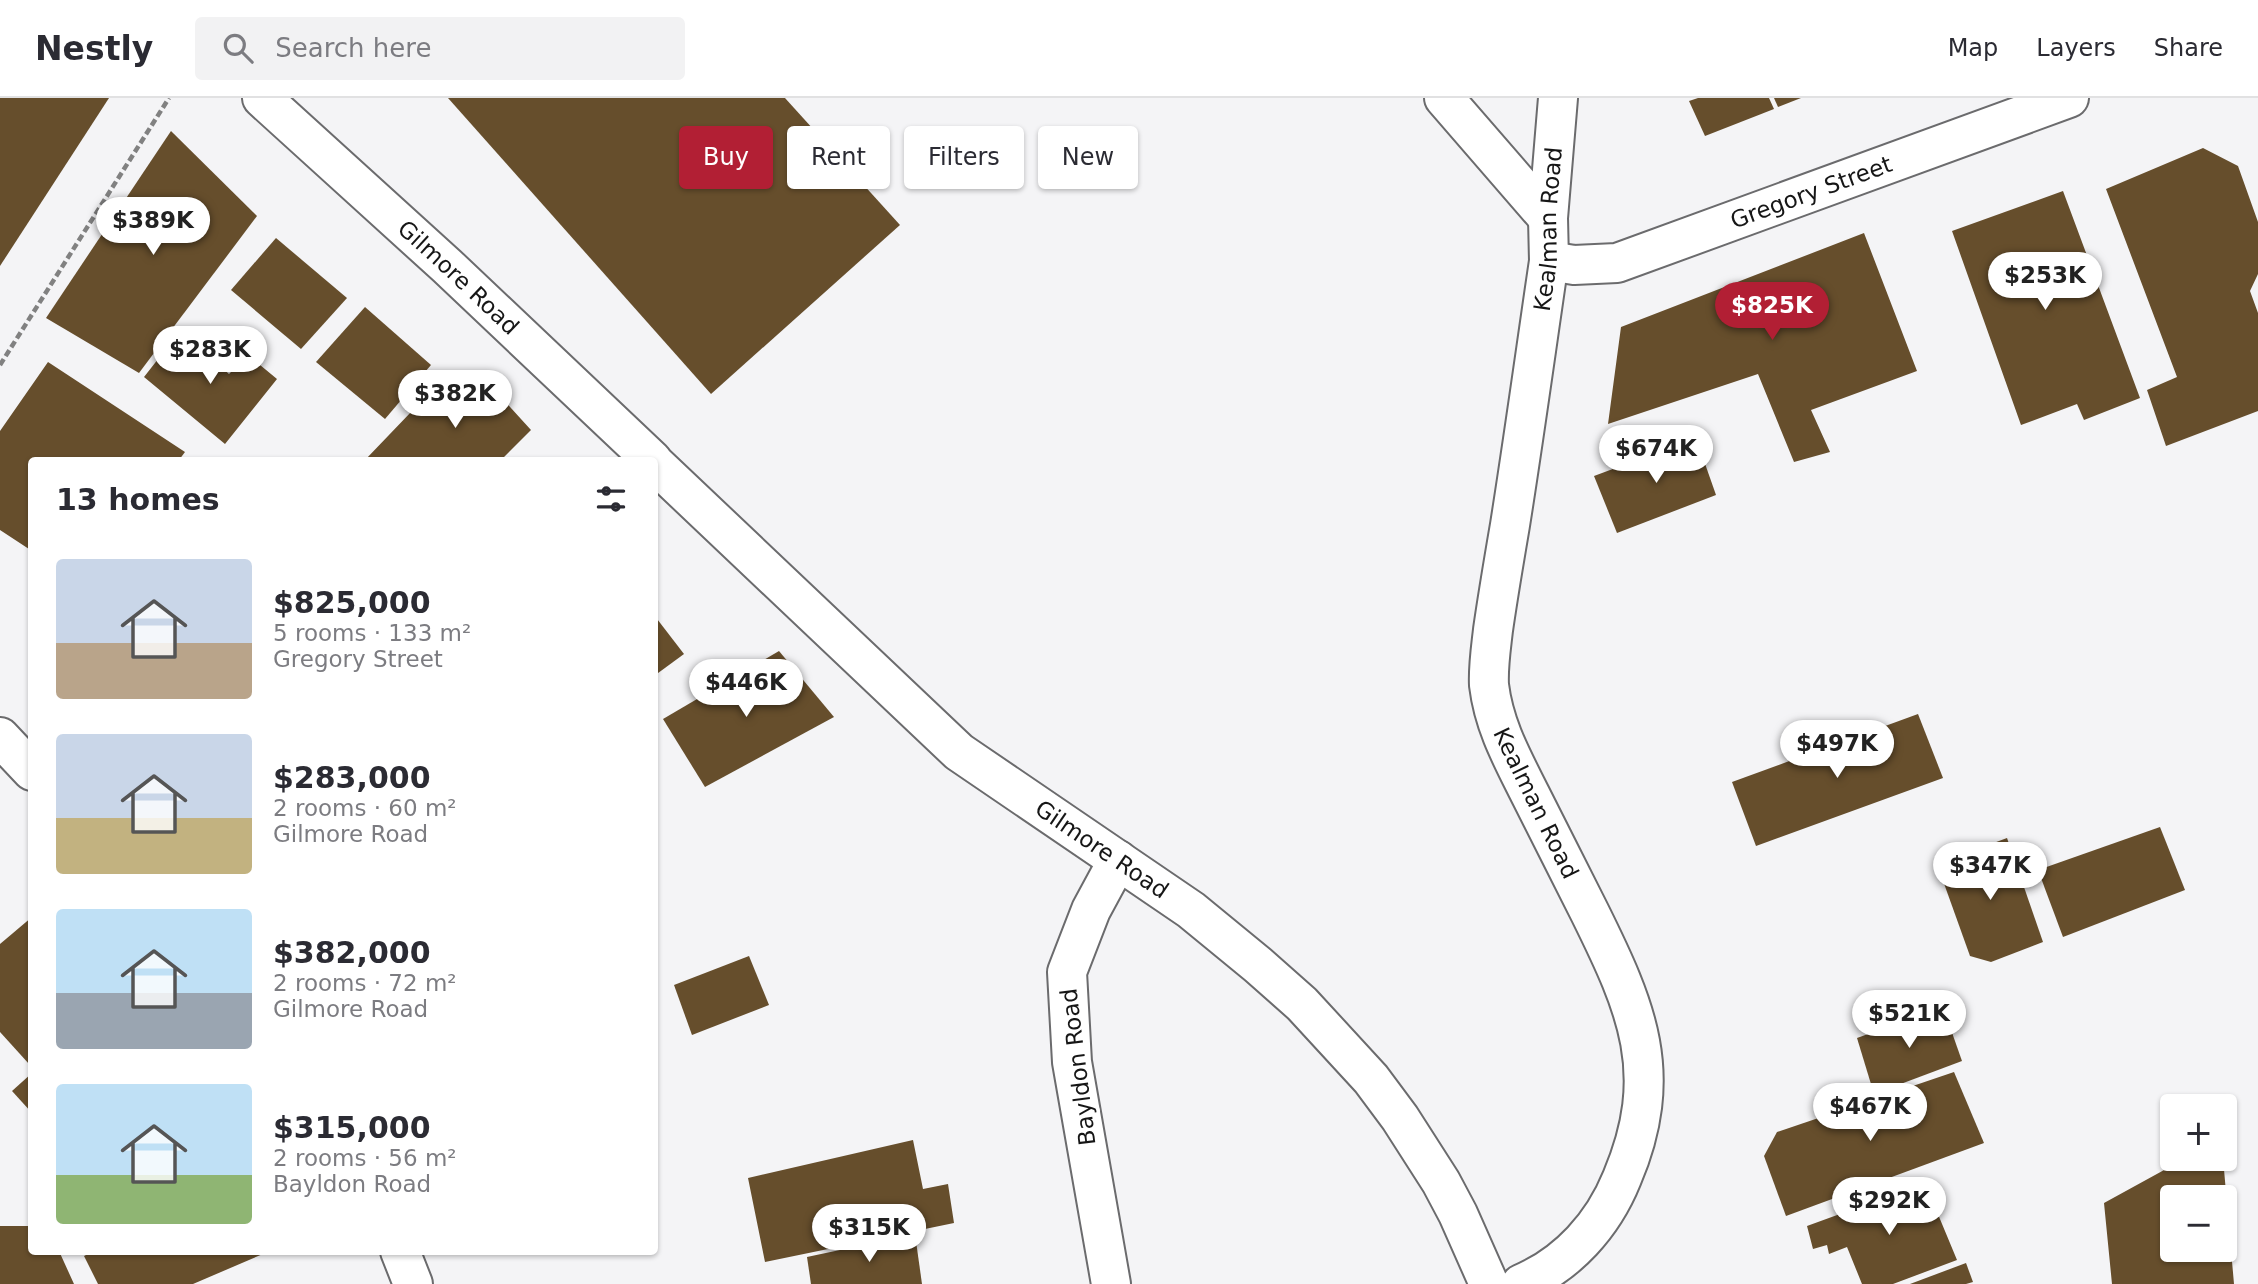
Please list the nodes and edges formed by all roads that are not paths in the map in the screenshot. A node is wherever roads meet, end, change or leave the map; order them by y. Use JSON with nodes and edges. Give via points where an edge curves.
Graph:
{"nodes":[{"id":1,"x":262,"y":98,"type":"edge"},
{"id":2,"x":1444,"y":98,"type":"edge"},
{"id":3,"x":1558,"y":98,"type":"edge"},
{"id":4,"x":2069,"y":98,"type":"edge"},
{"id":5,"x":1548,"y":218,"type":"junction"},
{"id":6,"x":1549,"y":261,"type":"junction"},
{"id":7,"x":649,"y":457,"type":"edge"},
{"id":8,"x":658,"y":466,"type":"edge"},
{"id":9,"x":0,"y":737,"type":"edge"},
{"id":10,"x":28,"y":767,"type":"edge"},
{"id":11,"x":1118,"y":860,"type":"junction"},
{"id":12,"x":402,"y":1255,"type":"edge"},
{"id":13,"x":413,"y":1284,"type":"edge"},
{"id":14,"x":1111,"y":1284,"type":"edge"},
{"id":15,"x":1489,"y":1284,"type":"edge"},
{"id":16,"x":1521,"y":1284,"type":"edge"}],
"edges":[{"from":1,"to":7,"type":"street","name":"Gilmore Road"},
{"from":2,"to":5,"type":"street"},
{"from":3,"to":5,"type":"street","name":"Kealman Road"},
{"from":4,"to":6,"type":"street","name":"Gregory Street","via":[[1617,263]]},
{"from":5,"to":6,"type":"street","name":"Kealman Road"},
{"from":6,"to":16,"type":"street","name":"Kealman Road","via":[[1489,680],[1506,747],[1633,1008],[1644,1095],[1632,1155],[1605,1213],[1554,1266]]},
{"from":8,"to":11,"type":"street","name":"Gilmore Road","via":[[959,752]]},
{"from":9,"to":10,"type":"street"},
{"from":11,"to":14,"type":"street","name":"Bayldon Road","via":[[1091,910],[1067,972],[1072,1062]]},
{"from":11,"to":15,"type":"street","name":"Gilmore Road","via":[[1191,910],[1258,965],[1345,1050],[1400,1118],[1441,1182]]},
{"from":12,"to":13,"type":"street"}]}
